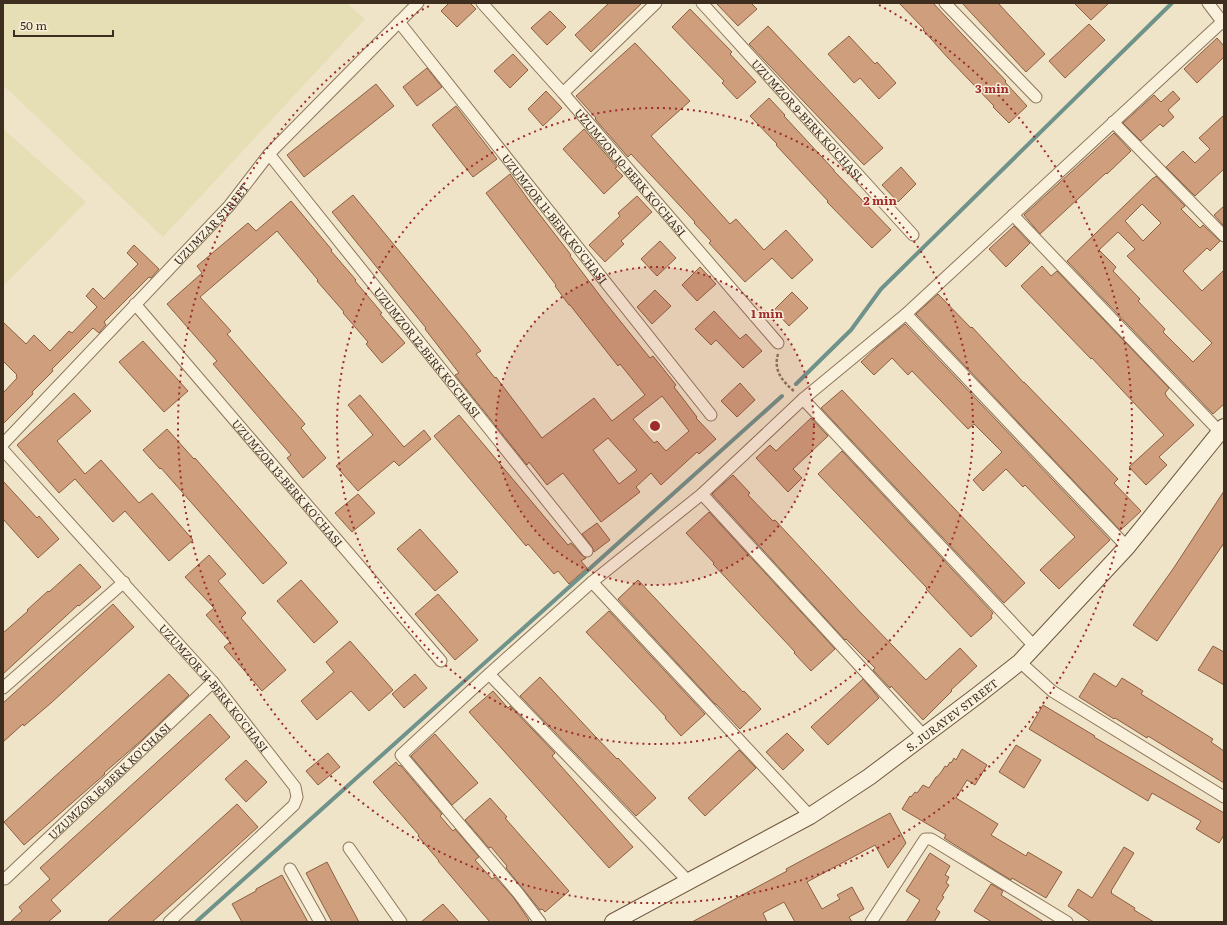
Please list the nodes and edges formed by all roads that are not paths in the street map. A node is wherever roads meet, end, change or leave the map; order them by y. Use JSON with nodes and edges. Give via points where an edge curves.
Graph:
{"nodes":[{"id":1,"x":418,"y":3,"type":"edge"},
{"id":2,"x":482,"y":3,"type":"edge"},
{"id":3,"x":656,"y":3,"type":"edge"},
{"id":4,"x":702,"y":3,"type":"edge"},
{"id":5,"x":945,"y":3,"type":"edge"},
{"id":6,"x":1208,"y":3,"type":"edge"},
{"id":7,"x":399,"y":22,"type":"junction"},
{"id":8,"x":1223,"y":23,"type":"edge"},
{"id":9,"x":563,"y":93,"type":"junction"},
{"id":10,"x":1036,"y":97,"type":"dead end"},
{"id":11,"x":1113,"y":122,"type":"junction"},
{"id":12,"x":269,"y":154,"type":"junction"},
{"id":13,"x":1013,"y":215,"type":"junction"},
{"id":14,"x":913,"y":235,"type":"dead end"},
{"id":15,"x":1224,"y":236,"type":"edge"},
{"id":16,"x":135,"y":304,"type":"junction"},
{"id":17,"x":906,"y":314,"type":"junction"},
{"id":18,"x":778,"y":343,"type":"road end"},
{"id":19,"x":803,"y":399,"type":"junction"},
{"id":20,"x":711,"y":415,"type":"dead end"},
{"id":21,"x":1222,"y":430,"type":"edge"},
{"id":22,"x":3,"y":444,"type":"edge"},
{"id":23,"x":3,"y":450,"type":"edge"},
{"id":24,"x":702,"y":494,"type":"junction"},
{"id":25,"x":1127,"y":547,"type":"junction"},
{"id":26,"x":587,"y":552,"type":"dead end"},
{"id":27,"x":124,"y":582,"type":"junction"},
{"id":28,"x":592,"y":582,"type":"junction"},
{"id":29,"x":1035,"y":647,"type":"junction"},
{"id":30,"x":441,"y":661,"type":"dead end"},
{"id":31,"x":1020,"y":662,"type":"junction"},
{"id":32,"x":489,"y":674,"type":"junction"},
{"id":33,"x":213,"y":682,"type":"junction"},
{"id":34,"x":3,"y":688,"type":"edge"},
{"id":35,"x":924,"y":736,"type":"junction"},
{"id":36,"x":1224,"y":797,"type":"edge"},
{"id":37,"x":810,"y":816,"type":"junction"},
{"id":38,"x":349,"y":848,"type":"dead end"},
{"id":39,"x":290,"y":869,"type":"dead end"},
{"id":40,"x":5,"y":879,"type":"dead end"},
{"id":41,"x":689,"y":882,"type":"junction"},
{"id":42,"x":169,"y":922,"type":"edge"},
{"id":43,"x":320,"y":922,"type":"edge"},
{"id":44,"x":401,"y":922,"type":"edge"},
{"id":45,"x":540,"y":922,"type":"edge"},
{"id":46,"x":613,"y":922,"type":"edge"},
{"id":47,"x":871,"y":922,"type":"edge"},
{"id":48,"x":1067,"y":922,"type":"edge"}],
"edges":[{"from":1,"to":7,"type":"street","name":"UZUMZAR STREET"},
{"from":2,"to":9,"type":"street","name":"UZUMZOR 10-BERK KO'CHASI"},
{"from":3,"to":9,"type":"street"},
{"from":4,"to":14,"type":"street","name":"UZUMZOR 9-BERK KO'CHASI"},
{"from":5,"to":10,"type":"street"},
{"from":6,"to":8,"type":"street"},
{"from":7,"to":12,"type":"street","name":"UZUMZAR STREET"},
{"from":7,"to":20,"type":"street","name":"UZUMZOR 11-BERK KO'CHASI"},
{"from":8,"to":11,"type":"street"},
{"from":9,"to":18,"type":"street","name":"UZUMZOR 10-BERK KO'CHASI"},
{"from":11,"to":13,"type":"street"},
{"from":11,"to":15,"type":"street"},
{"from":12,"to":16,"type":"street","name":"UZUMZAR STREET","via":[[229,206]]},
{"from":12,"to":26,"type":"street","name":"UZUMZOR 12-BERK KO'CHASI"},
{"from":13,"to":17,"type":"street"},
{"from":13,"to":21,"type":"street"},
{"from":16,"to":22,"type":"street","name":"UZUMZAR STREET"},
{"from":16,"to":30,"type":"street","name":"UZUMZOR 13-BERK KO'CHASI"},
{"from":17,"to":19,"type":"street"},
{"from":17,"to":25,"type":"street"},
{"from":19,"to":24,"type":"street"},
{"from":19,"to":29,"type":"street"},
{"from":21,"to":25,"type":"street","name":"S. JURAYEV STREET"},
{"from":23,"to":27,"type":"street","name":"UZUMZOR 14-BERK KO'CHASI"},
{"from":24,"to":28,"type":"street"},
{"from":24,"to":35,"type":"street"},
{"from":25,"to":29,"type":"street","name":"S. JURAYEV STREET"},
{"from":27,"to":33,"type":"street","name":"UZUMZOR 14-BERK KO'CHASI"},
{"from":27,"to":34,"type":"street"},
{"from":28,"to":32,"type":"street"},
{"from":28,"to":37,"type":"street"},
{"from":29,"to":31,"type":"street","name":"S. JURAYEV STREET"},
{"from":31,"to":35,"type":"street","name":"S. JURAYEV STREET"},
{"from":31,"to":36,"type":"street","via":[[1052,691]]},
{"from":32,"to":41,"type":"street"},
{"from":32,"to":45,"type":"street","via":[[401,755]]},
{"from":33,"to":40,"type":"street","name":"UZUMZOR 16-BERK KO'CHASI"},
{"from":33,"to":42,"type":"street","name":"UZUMZOR 14-BERK KO'CHASI","via":[[295,787],[298,797],[294,805]]},
{"from":35,"to":37,"type":"street","name":"S. JURAYEV STREET"},
{"from":37,"to":41,"type":"street","name":"S. JURAYEV STREET"},
{"from":38,"to":44,"type":"street"},
{"from":39,"to":43,"type":"street"},
{"from":41,"to":46,"type":"street","name":"S. JURAYEV STREET"},
{"from":47,"to":48,"type":"street","via":[[923,842],[931,839]]}]}
